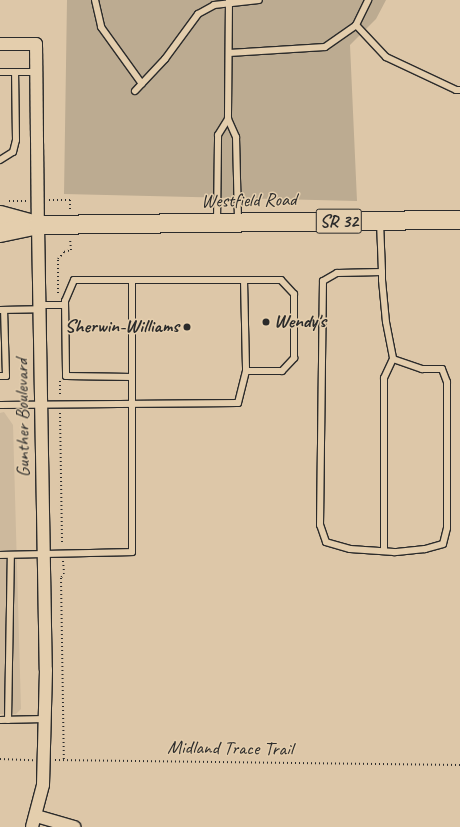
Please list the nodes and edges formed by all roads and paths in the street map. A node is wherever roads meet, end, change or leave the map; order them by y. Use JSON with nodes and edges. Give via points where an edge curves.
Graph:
{"nodes":[{"id":1,"x":95,"y":0,"type":"edge"},
{"id":2,"x":259,"y":0,"type":"edge"},
{"id":3,"x":368,"y":0,"type":"edge"},
{"id":4,"x":229,"y":2,"type":"edge"},
{"id":5,"x":356,"y":25,"type":"junction"},
{"id":6,"x":0,"y":44,"type":"edge"},
{"id":7,"x":228,"y":53,"type":"junction"},
{"id":8,"x":0,"y":72,"type":"edge"},
{"id":9,"x":15,"y":72,"type":"junction"},
{"id":10,"x":36,"y":72,"type":"junction"},
{"id":11,"x":142,"y":84,"type":"junction"},
{"id":12,"x":460,"y":90,"type":"edge"},
{"id":13,"x":135,"y":92,"type":"dead end"},
{"id":14,"x":228,"y":119,"type":"junction"},
{"id":15,"x":0,"y":160,"type":"edge"},
{"id":16,"x":38,"y":201,"type":"junction"},
{"id":17,"x":4,"y":208,"type":"edge"},
{"id":18,"x":460,"y":220,"type":"edge"},
{"id":19,"x":380,"y":221,"type":"junction"},
{"id":20,"x":217,"y":222,"type":"junction"},
{"id":21,"x":238,"y":222,"type":"junction"},
{"id":22,"x":70,"y":224,"type":"junction"},
{"id":23,"x":38,"y":225,"type":"junction"},
{"id":24,"x":0,"y":233,"type":"edge"},
{"id":25,"x":382,"y":272,"type":"junction"},
{"id":26,"x":132,"y":280,"type":"junction"},
{"id":27,"x":244,"y":280,"type":"junction"},
{"id":28,"x":61,"y":305,"type":"junction"},
{"id":29,"x":39,"y":307,"type":"junction"},
{"id":30,"x":2,"y":310,"type":"edge"},
{"id":31,"x":393,"y":359,"type":"junction"},
{"id":32,"x":246,"y":371,"type":"junction"},
{"id":33,"x":59,"y":374,"type":"dead end"},
{"id":34,"x":0,"y":376,"type":"edge"},
{"id":35,"x":132,"y":377,"type":"junction"},
{"id":36,"x":132,"y":404,"type":"junction"},
{"id":37,"x":0,"y":405,"type":"edge"},
{"id":38,"x":41,"y":405,"type":"junction"},
{"id":39,"x":60,"y":405,"type":"junction"},
{"id":40,"x":384,"y":551,"type":"junction"},
{"id":41,"x":63,"y":554,"type":"junction"},
{"id":42,"x":0,"y":555,"type":"edge"},
{"id":43,"x":11,"y":555,"type":"junction"},
{"id":44,"x":44,"y":555,"type":"junction"},
{"id":45,"x":45,"y":719,"type":"junction"},
{"id":46,"x":0,"y":720,"type":"edge"},
{"id":47,"x":8,"y":720,"type":"junction"},
{"id":48,"x":0,"y":759,"type":"edge"},
{"id":49,"x":45,"y":760,"type":"junction"},
{"id":50,"x":64,"y":760,"type":"junction"},
{"id":51,"x":460,"y":765,"type":"edge"},
{"id":52,"x":34,"y":822,"type":"edge"},
{"id":53,"x":74,"y":827,"type":"edge"}],
"edges":[{"from":1,"to":11,"type":"lane","via":[[101,27]]},
{"from":2,"to":4,"type":"lane"},
{"from":3,"to":5,"type":"lane"},
{"from":4,"to":7,"type":"lane"},
{"from":4,"to":11,"type":"lane","via":[[214,5],[198,14],[165,59]]},
{"from":5,"to":7,"type":"lane","via":[[325,47]]},
{"from":5,"to":12,"type":"lane","via":[[386,57]]},
{"from":6,"to":10,"type":"street","name":"Gunther Boulevard","via":[[36,44]]},
{"from":7,"to":14,"type":"lane"},
{"from":8,"to":9,"type":"lane"},
{"from":9,"to":10,"type":"lane"},
{"from":9,"to":15,"type":"lane","via":[[16,140],[13,152]]},
{"from":10,"to":16,"type":"street","name":"Gunther Boulevard"},
{"from":11,"to":13,"type":"lane"},
{"from":14,"to":20,"type":"lane","via":[[218,135]]},
{"from":14,"to":21,"type":"lane","via":[[236,137]]},
{"from":16,"to":17,"type":"path"},
{"from":16,"to":22,"type":"path","via":[[70,200]]},
{"from":16,"to":23,"type":"street","name":"Gunther Boulevard"},
{"from":17,"to":23,"type":"main road","name":"Westfield Road","number":"SR 32"},
{"from":18,"to":19,"type":"main road","name":"Westfield Road","number":"SR 32"},
{"from":19,"to":21,"type":"main road","name":"Westfield Road","number":"SR 32"},
{"from":19,"to":25,"type":"lane"},
{"from":20,"to":21,"type":"main road","name":"Westfield Road","number":"SR 32"},
{"from":20,"to":22,"type":"main road","name":"Westfield Road","number":"SR 32"},
{"from":22,"to":23,"type":"main road","name":"Westfield Road","number":"SR 32"},
{"from":22,"to":28,"type":"path","via":[[71,250],[64,252],[58,259]]},
{"from":23,"to":24,"type":"main road","name":"Westfield Road","number":"SR 32"},
{"from":23,"to":29,"type":"street","name":"Gunther Boulevard"},
{"from":25,"to":31,"type":"lane","via":[[386,322]]},
{"from":25,"to":40,"type":"lane","via":[[337,273],[323,282],[320,525],[326,542],[350,549]]},
{"from":26,"to":27,"type":"lane"},
{"from":26,"to":28,"type":"lane","via":[[74,280]]},
{"from":26,"to":35,"type":"lane"},
{"from":27,"to":32,"type":"lane"},
{"from":27,"to":32,"type":"lane","via":[[280,280],[294,294],[294,358],[282,371]]},
{"from":28,"to":29,"type":"lane"},
{"from":28,"to":35,"type":"lane","via":[[66,376]]},
{"from":29,"to":30,"type":"lane"},
{"from":29,"to":38,"type":"street","name":"Gunther Boulevard"},
{"from":30,"to":34,"type":"lane","via":[[6,376]]},
{"from":31,"to":40,"type":"lane","via":[[384,378]]},
{"from":31,"to":40,"type":"lane","via":[[422,369],[442,369],[447,382],[447,528],[443,544],[425,549]]},
{"from":32,"to":36,"type":"lane","via":[[238,403]]},
{"from":33,"to":39,"type":"path"},
{"from":35,"to":36,"type":"lane"},
{"from":36,"to":39,"type":"lane"},
{"from":36,"to":41,"type":"lane","via":[[132,552]]},
{"from":37,"to":38,"type":"lane"},
{"from":38,"to":39,"type":"lane"},
{"from":38,"to":44,"type":"street","name":"Gunther Boulevard"},
{"from":39,"to":41,"type":"path"},
{"from":41,"to":44,"type":"lane"},
{"from":41,"to":50,"type":"path","via":[[64,573],[61,578]]},
{"from":42,"to":43,"type":"lane"},
{"from":43,"to":44,"type":"lane"},
{"from":43,"to":47,"type":"lane"},
{"from":44,"to":45,"type":"street","name":"Gunther Boulevard"},
{"from":45,"to":47,"type":"lane"},
{"from":45,"to":49,"type":"street","name":"Gunther Boulevard"},
{"from":46,"to":47,"type":"lane"},
{"from":48,"to":49,"type":"path","name":"Midland Trace Trail"},
{"from":49,"to":50,"type":"path","name":"Midland Trace Trail"},
{"from":49,"to":52,"type":"street","name":"Gunther Boulevard","via":[[43,785]]},
{"from":50,"to":51,"type":"path","name":"Midland Trace Trail"},
{"from":52,"to":53,"type":"street"}]}
